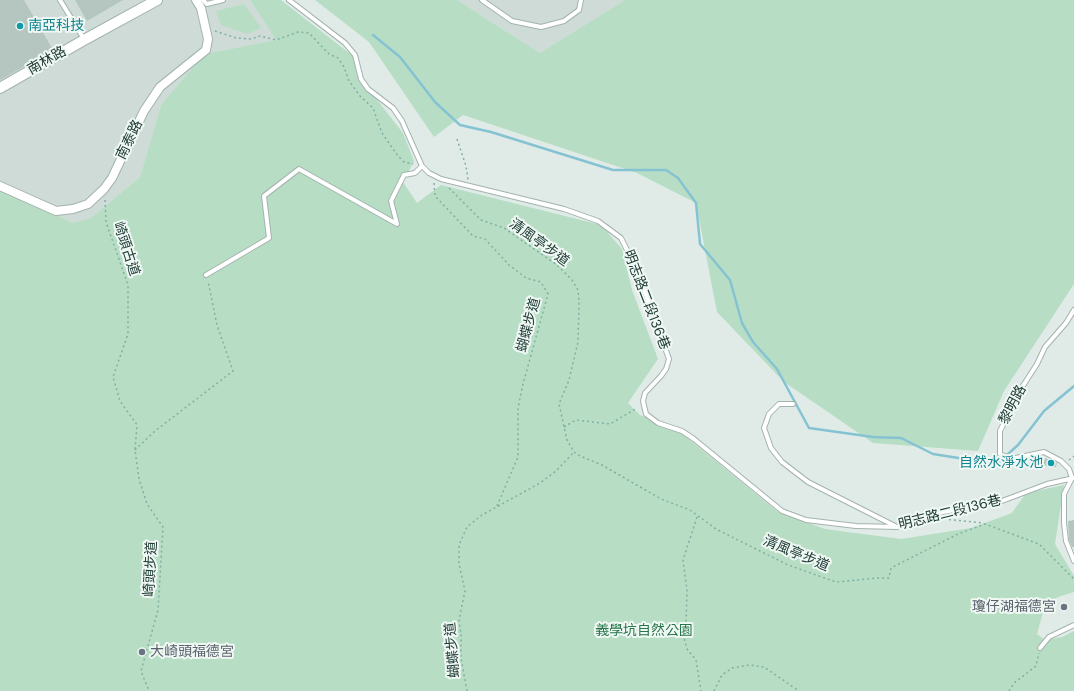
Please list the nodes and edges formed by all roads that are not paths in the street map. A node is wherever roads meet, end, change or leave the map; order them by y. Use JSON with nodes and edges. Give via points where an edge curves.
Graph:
{"nodes":[{"id":1,"x":60,"y":0,"type":"edge"},
{"id":2,"x":157,"y":0,"type":"edge"},
{"id":3,"x":196,"y":0,"type":"edge"},
{"id":4,"x":203,"y":0,"type":"edge"},
{"id":5,"x":223,"y":0,"type":"edge"},
{"id":6,"x":289,"y":0,"type":"edge"},
{"id":7,"x":482,"y":0,"type":"edge"},
{"id":8,"x":581,"y":0,"type":"edge"},
{"id":9,"x":84,"y":40,"type":"junction"},
{"id":10,"x":0,"y":88,"type":"edge"},
{"id":11,"x":421,"y":167,"type":"junction"},
{"id":12,"x":0,"y":186,"type":"edge"},
{"id":13,"x":206,"y":275,"type":"road end"},
{"id":14,"x":1074,"y":310,"type":"edge"},
{"id":15,"x":793,"y":404,"type":"dead end"},
{"id":16,"x":1073,"y":478,"type":"edge"},
{"id":17,"x":897,"y":527,"type":"junction"},
{"id":18,"x":1074,"y":561,"type":"edge"},
{"id":19,"x":1074,"y":625,"type":"edge"},
{"id":20,"x":1040,"y":648,"type":"road end"}],
"edges":[{"from":1,"to":9,"type":"lane"},
{"from":2,"to":9,"type":"street","name":"南林路"},
{"from":3,"to":12,"type":"street","name":"南泰路","via":[[201,8],[206,29],[206,50],[160,87],[144,111],[112,178],[104,189],[88,204],[56,211]]},
{"from":4,"to":5,"type":"lane","via":[[207,4]]},
{"from":6,"to":11,"type":"lane","name":"明志路二段136巷","via":[[346,43],[355,55],[362,79],[368,89],[393,108],[402,121]]},
{"from":7,"to":8,"type":"lane","via":[[512,21],[541,27],[564,21],[579,10]]},
{"from":9,"to":10,"type":"street","name":"南林路"},
{"from":11,"to":13,"type":"lane","via":[[415,173],[404,175],[391,201],[397,224],[299,169],[264,196],[269,238]]},
{"from":11,"to":17,"type":"lane","name":"明志路二段136巷","via":[[441,179],[591,218],[621,238],[637,270],[669,359],[666,369],[645,393],[646,414],[694,439],[782,511],[806,520],[856,526]]},
{"from":14,"to":16,"type":"lane","name":"黎明路","via":[[1045,347],[1000,431],[1000,454],[1011,459],[1044,452],[1061,461]]},
{"from":15,"to":17,"type":"lane","via":[[779,404],[770,414],[764,428],[771,448],[782,462],[808,482]]},
{"from":16,"to":17,"type":"lane","name":"明志路二段136巷","via":[[1047,484],[1002,501],[943,512]]},
{"from":16,"to":18,"type":"lane","via":[[1064,494],[1064,523],[1066,541]]},
{"from":19,"to":20,"type":"lane","via":[[1049,637]]}]}
